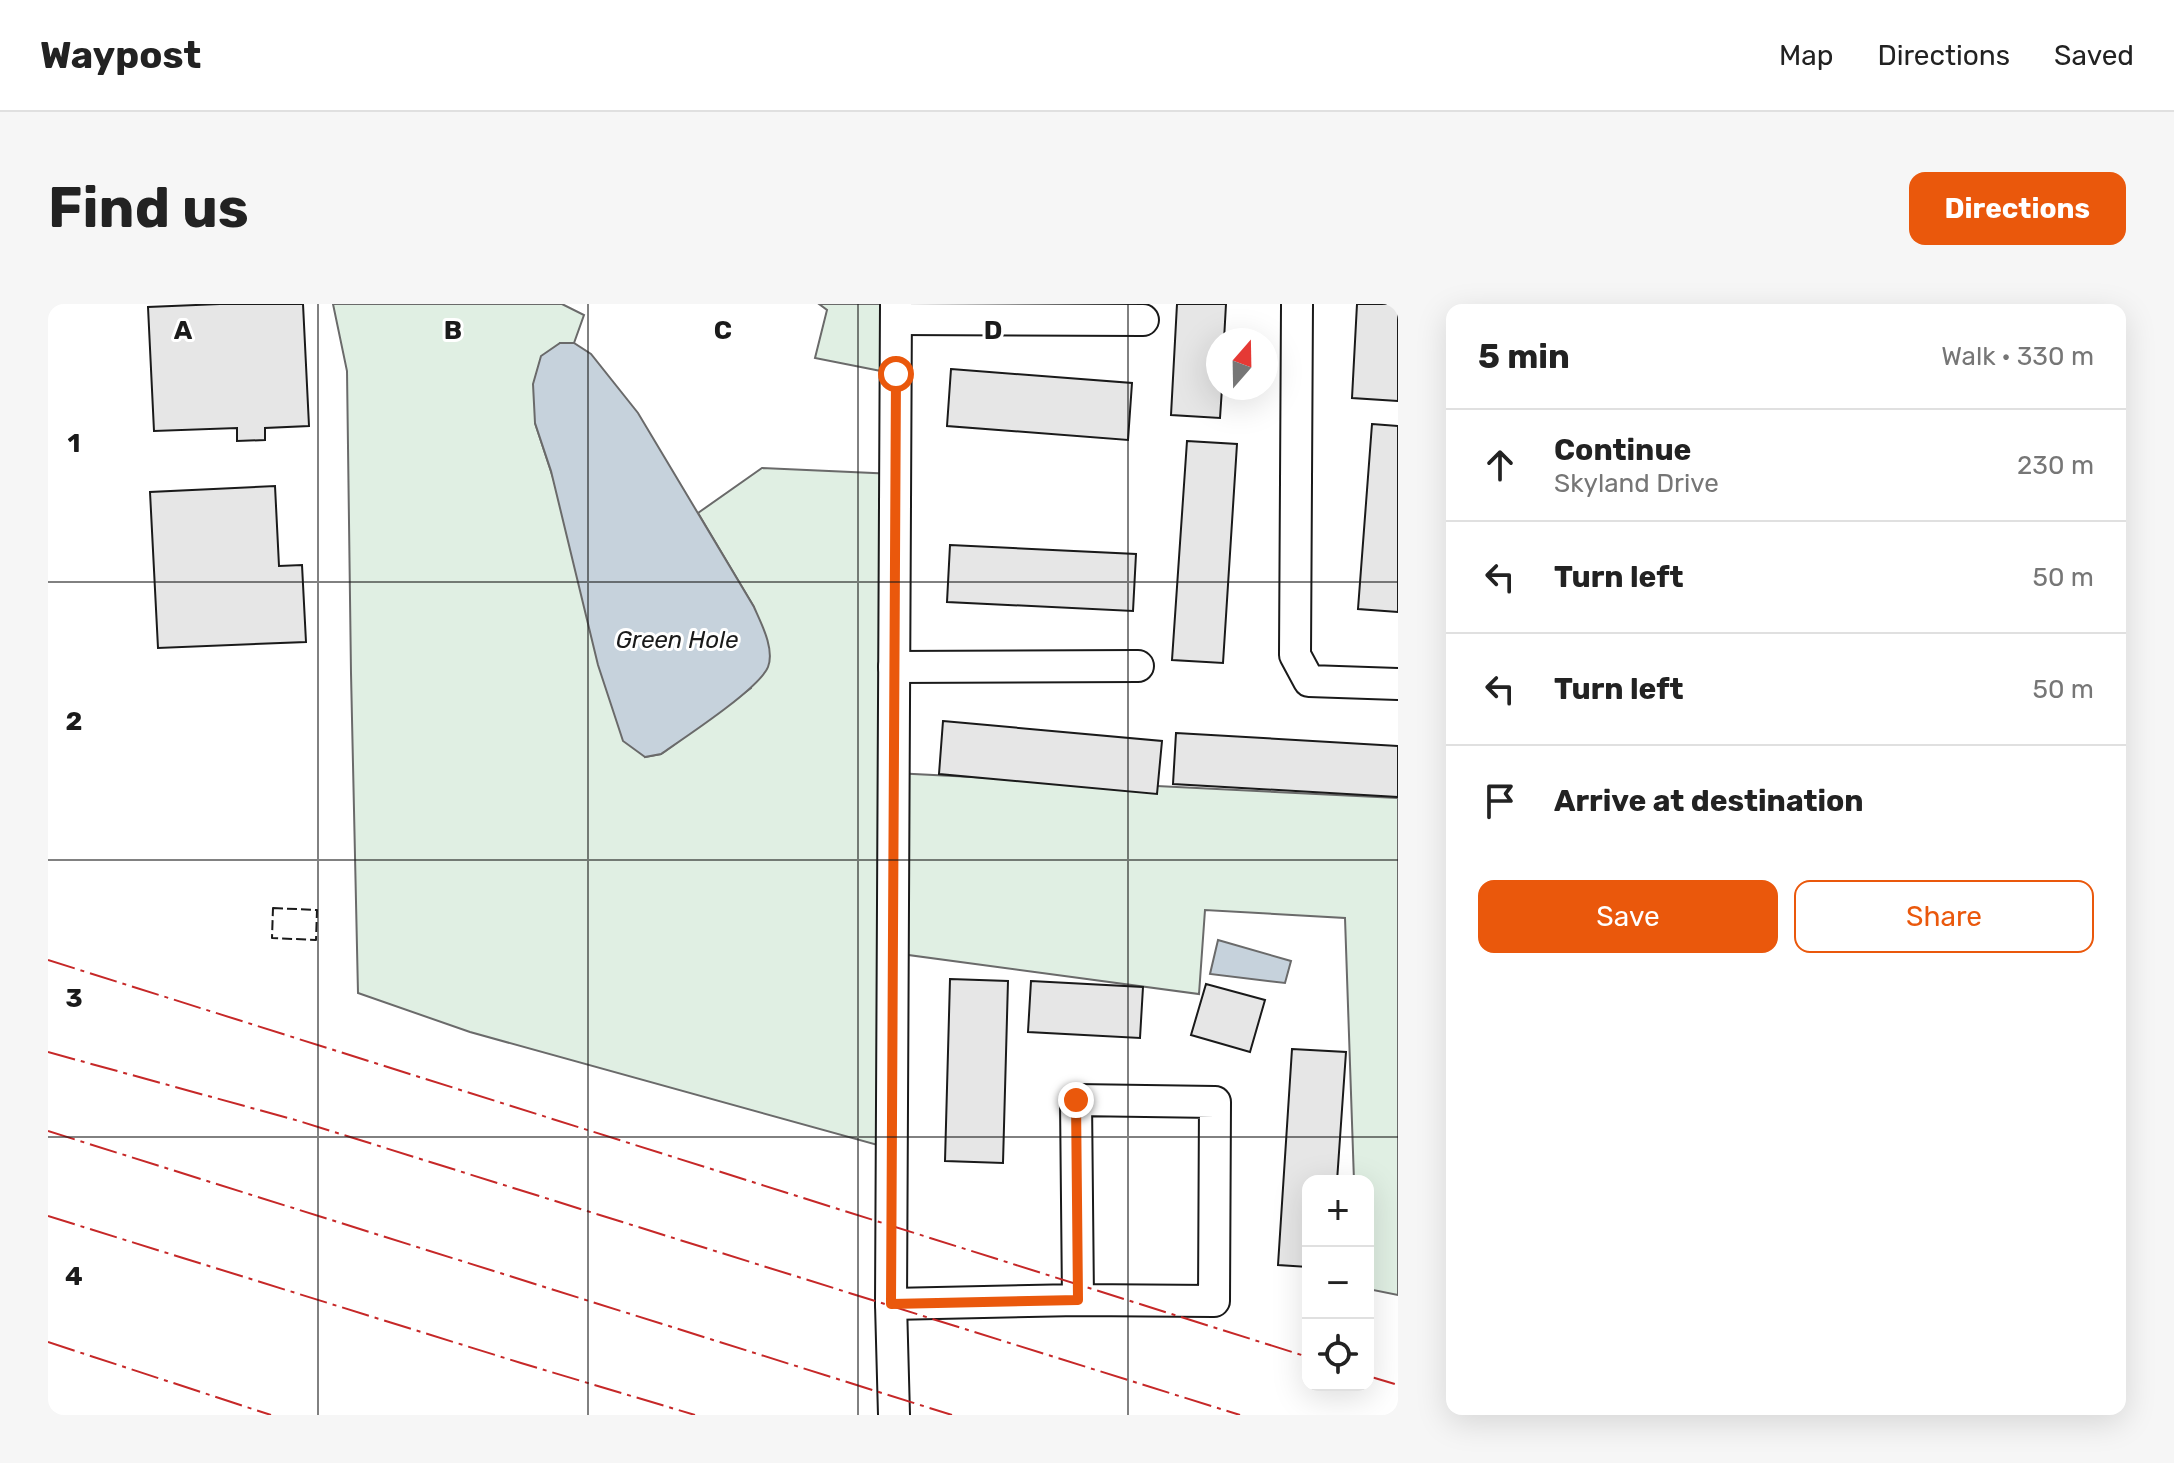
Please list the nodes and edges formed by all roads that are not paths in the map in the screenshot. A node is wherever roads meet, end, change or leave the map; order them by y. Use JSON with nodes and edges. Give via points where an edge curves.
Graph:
{"nodes":[{"id":1,"x":1297,"y":304,"type":"edge"},
{"id":2,"x":896,"y":311,"type":"edge"},
{"id":3,"x":1143,"y":320,"type":"dead end"},
{"id":4,"x":1138,"y":666,"type":"dead end"},
{"id":5,"x":894,"y":667,"type":"junction"},
{"id":6,"x":1398,"y":684,"type":"edge"},
{"id":7,"x":1078,"y":1300,"type":"junction"},
{"id":8,"x":891,"y":1304,"type":"junction"},
{"id":9,"x":894,"y":1415,"type":"edge"}],
"edges":[{"from":1,"to":6,"type":"street","via":[[1295,655],[1309,681]]},
{"from":2,"to":3,"type":"street"},
{"from":2,"to":5,"type":"street"},
{"from":4,"to":5,"type":"street"},
{"from":5,"to":8,"type":"street"},
{"from":7,"to":7,"type":"street","via":[[1214,1301],[1215,1102],[1076,1100]]},
{"from":7,"to":8,"type":"street"},
{"from":8,"to":9,"type":"street"}]}
